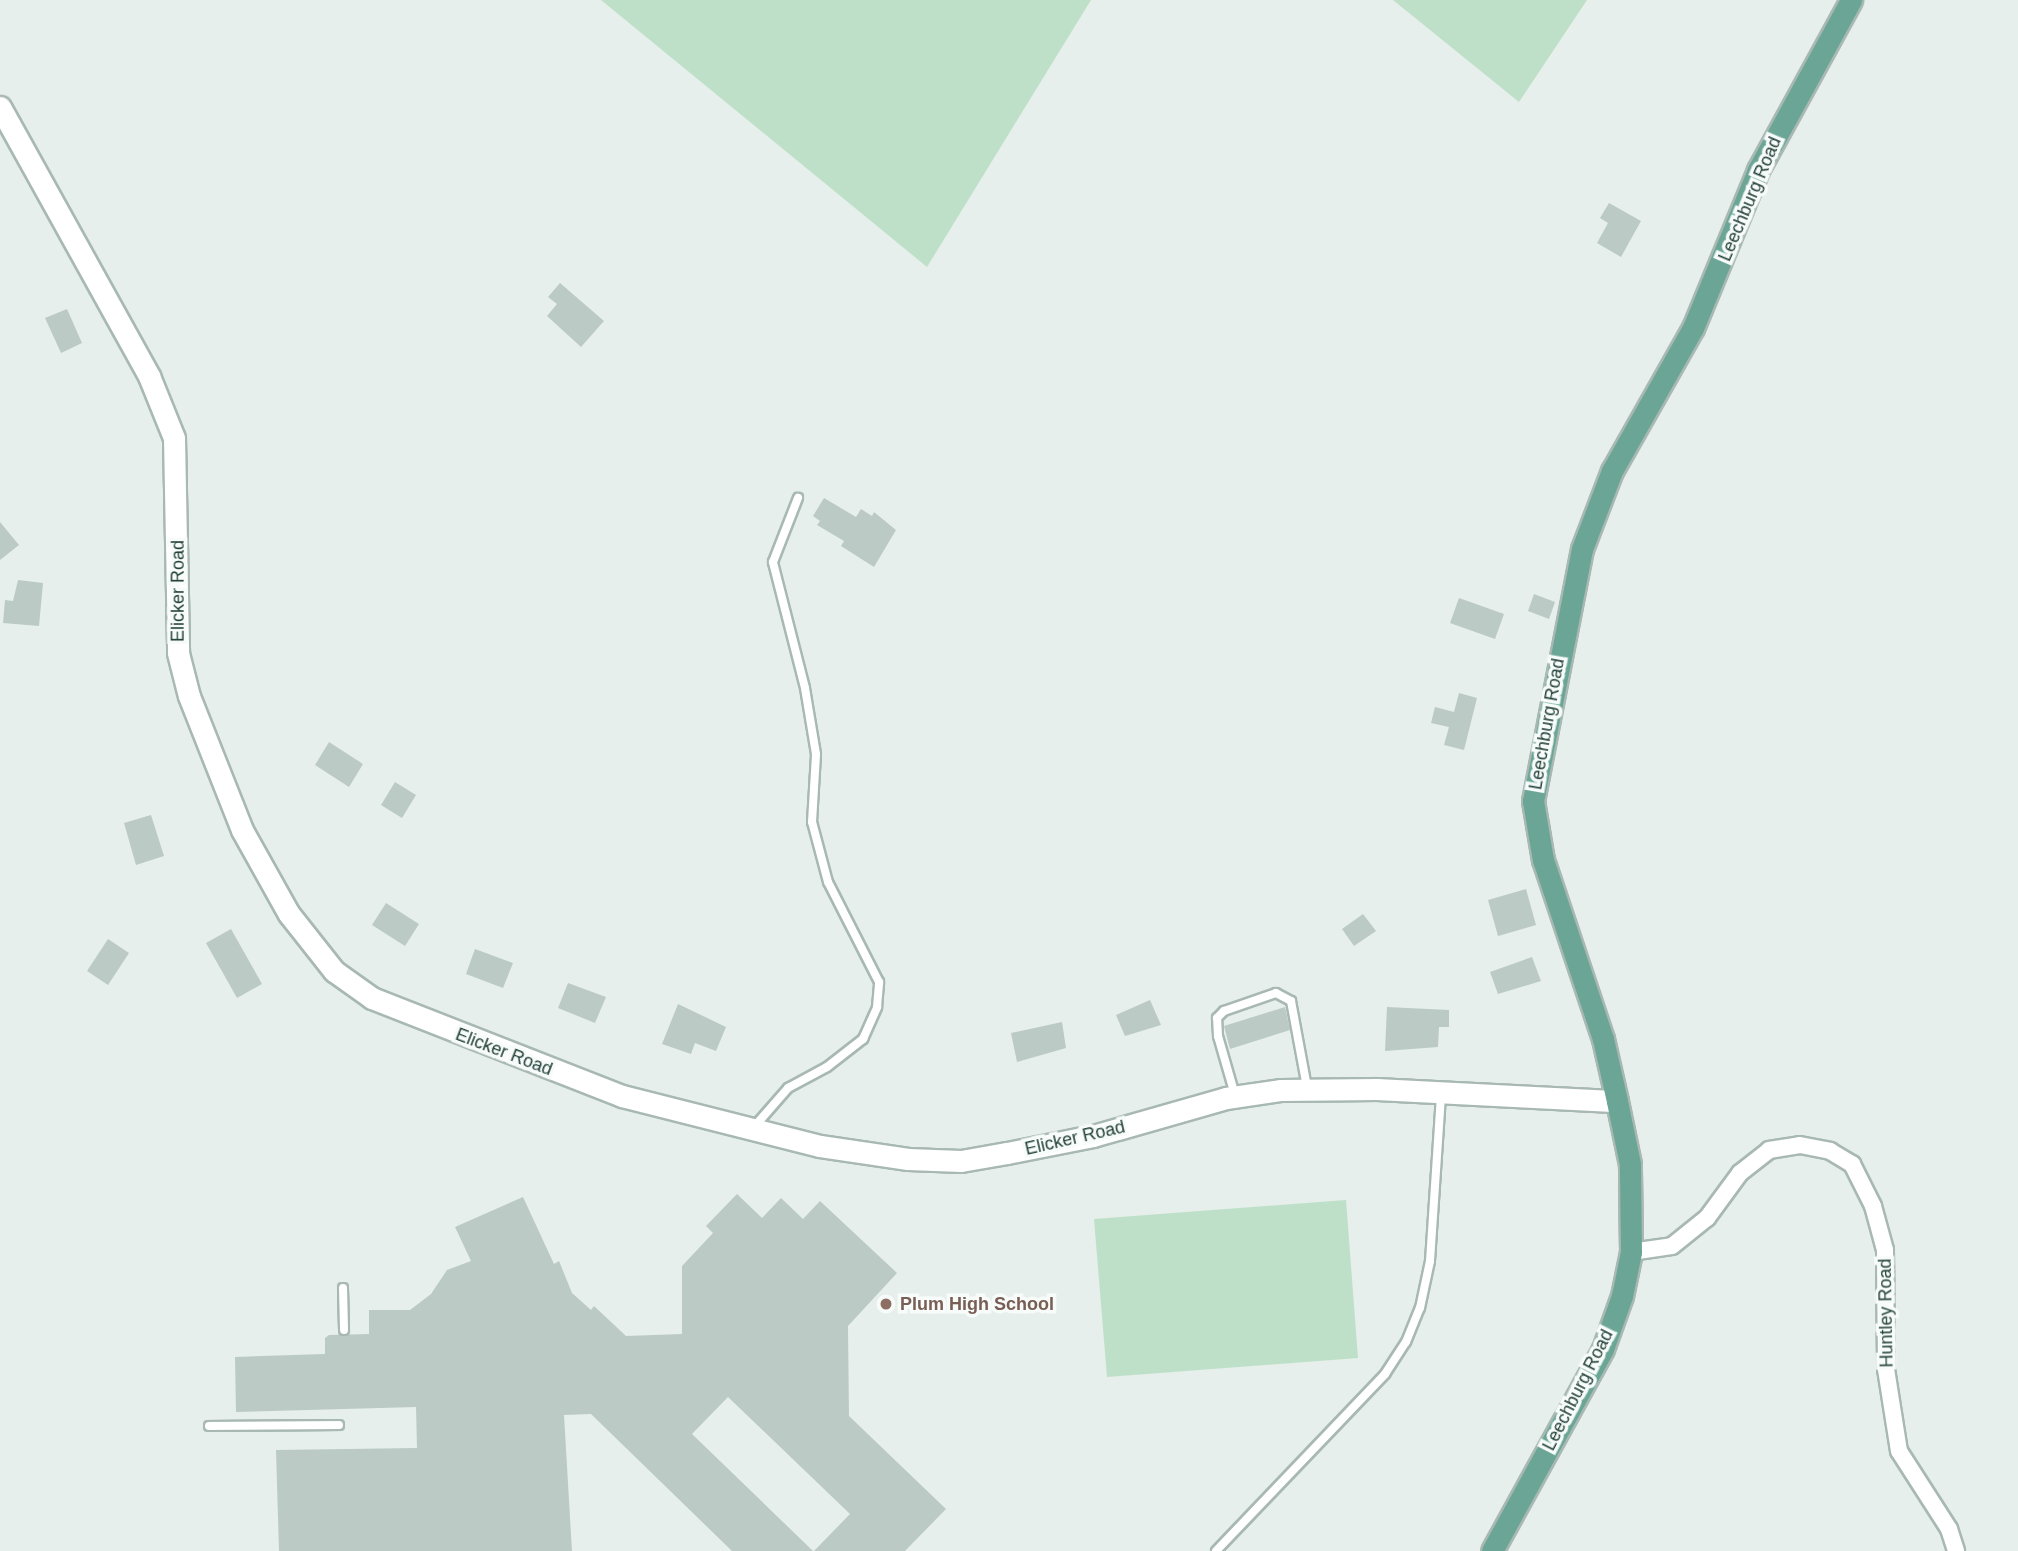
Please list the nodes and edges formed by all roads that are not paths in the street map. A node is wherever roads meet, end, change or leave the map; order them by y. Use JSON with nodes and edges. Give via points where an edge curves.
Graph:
{"nodes":[{"id":1,"x":1852,"y":0,"type":"edge"},
{"id":2,"x":0,"y":107,"type":"edge"},
{"id":3,"x":798,"y":498,"type":"dead end"},
{"id":4,"x":1307,"y":1090,"type":"junction"},
{"id":5,"x":1441,"y":1092,"type":"junction"},
{"id":6,"x":1236,"y":1097,"type":"junction"},
{"id":7,"x":1616,"y":1101,"type":"junction"},
{"id":8,"x":752,"y":1129,"type":"junction"},
{"id":9,"x":1631,"y":1252,"type":"junction"},
{"id":10,"x":343,"y":1288,"type":"dead end"},
{"id":11,"x":344,"y":1330,"type":"dead end"},
{"id":12,"x":339,"y":1425,"type":"dead end"},
{"id":13,"x":209,"y":1426,"type":"dead end"},
{"id":14,"x":1216,"y":1551,"type":"edge"},
{"id":15,"x":1492,"y":1551,"type":"edge"},
{"id":16,"x":1956,"y":1551,"type":"edge"}],
"edges":[{"from":1,"to":7,"type":"main road","name":"Leechburg Road","via":[[1758,170],[1693,328],[1612,471],[1582,549],[1533,801],[1544,860],[1603,1039]]},
{"from":2,"to":8,"type":"street","name":"Elicker Road","via":[[149,376],[166,415],[174,438],[177,495],[178,653],[242,830],[289,914],[334,971],[372,999],[622,1096]]},
{"from":3,"to":8,"type":"lane","via":[[773,562],[805,688],[816,754],[812,822],[828,882],[878,982],[877,1007],[863,1039],[827,1067],[788,1088]]},
{"from":4,"to":5,"type":"street","name":"Elicker Road"},
{"from":4,"to":6,"type":"street","name":"Elicker Road"},
{"from":4,"to":6,"type":"lane","via":[[1291,1001],[1276,993],[1224,1011],[1217,1018],[1217,1035]]},
{"from":5,"to":7,"type":"street","name":"Elicker Road"},
{"from":5,"to":14,"type":"lane","via":[[1430,1261],[1420,1308],[1406,1342],[1385,1374]]},
{"from":6,"to":8,"type":"street","name":"Elicker Road","via":[[1093,1136],[961,1161],[820,1146]]},
{"from":7,"to":9,"type":"main road","name":"Leechburg Road","via":[[1630,1164]]},
{"from":9,"to":15,"type":"main road","name":"Leechburg Road","via":[[1622,1296],[1603,1349]]},
{"from":9,"to":16,"type":"street","name":"Huntley Road","via":[[1672,1246],[1707,1218],[1740,1173],[1769,1150],[1800,1145],[1830,1151],[1852,1164],[1874,1206],[1885,1250],[1886,1368],[1899,1451],[1949,1529]]},
{"from":10,"to":11,"type":"lane"},
{"from":12,"to":13,"type":"lane"}]}
